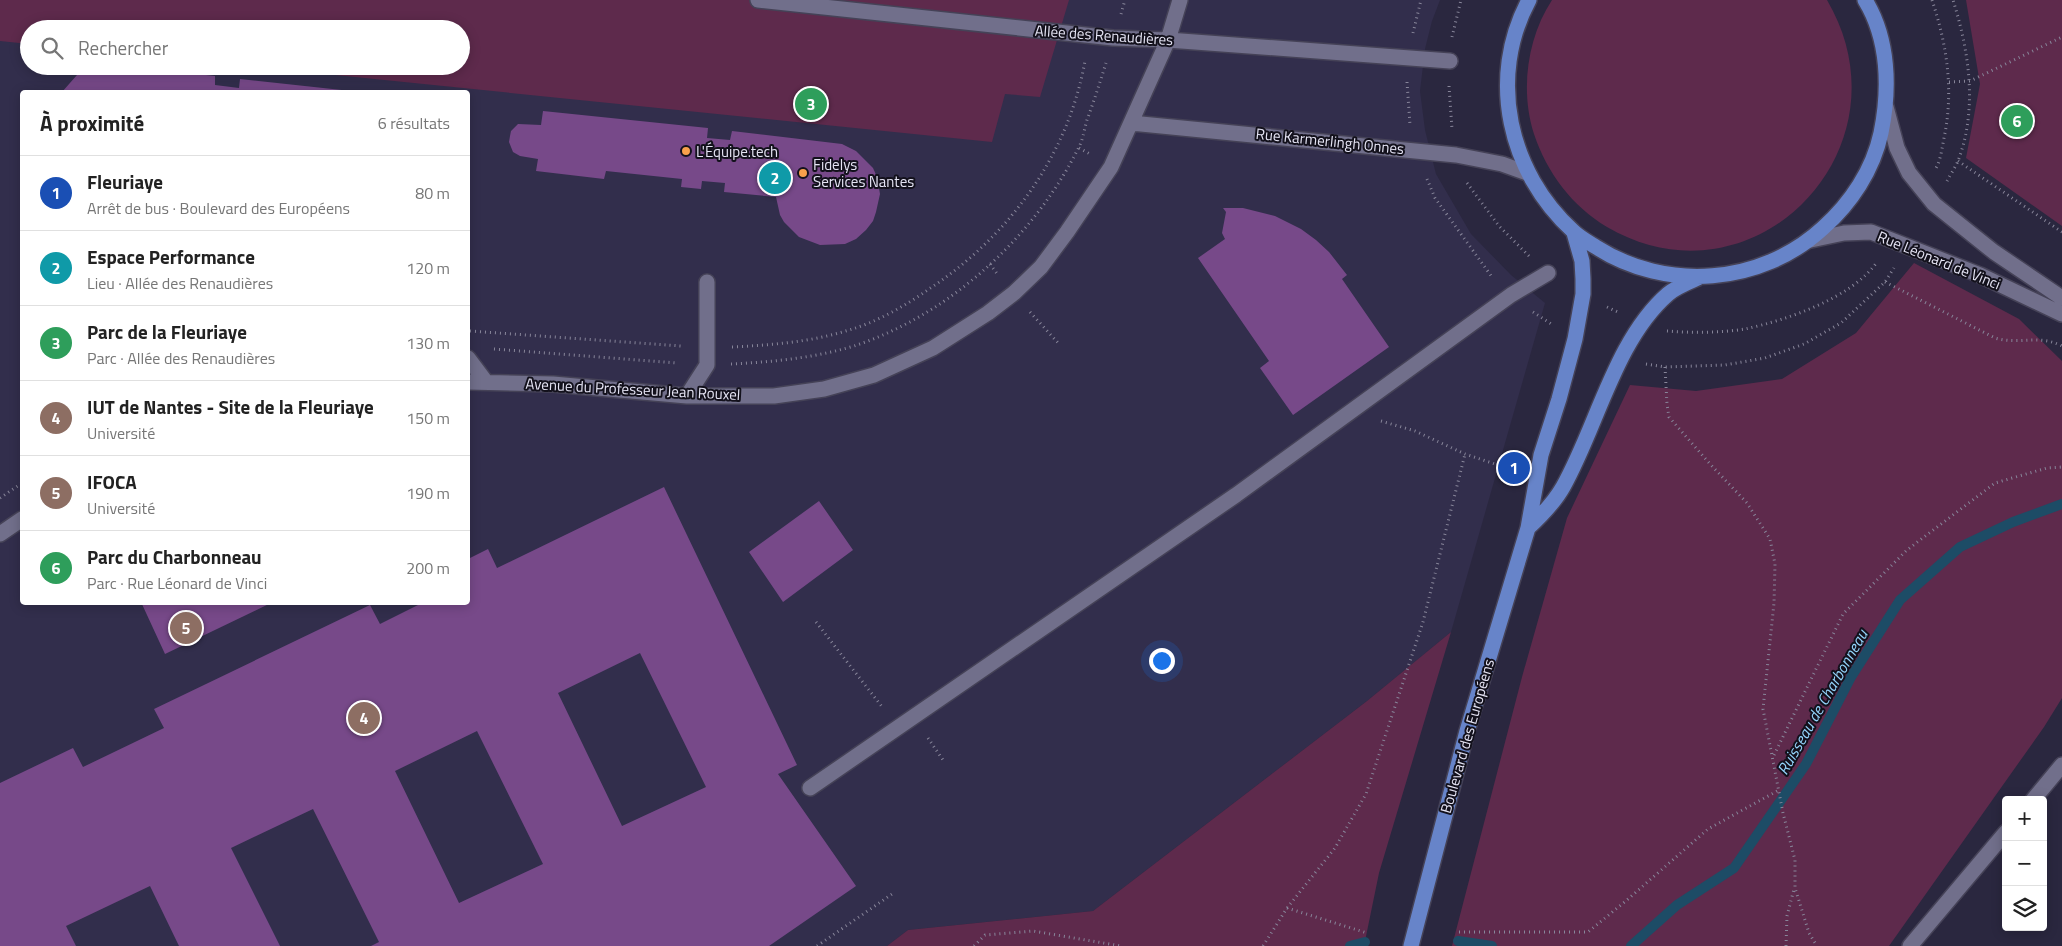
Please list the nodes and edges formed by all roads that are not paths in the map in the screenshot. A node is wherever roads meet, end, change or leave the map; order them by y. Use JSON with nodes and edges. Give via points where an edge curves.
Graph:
{"nodes":[{"id":1,"x":758,"y":0,"type":"edge"},
{"id":2,"x":1180,"y":0,"type":"edge"},
{"id":3,"x":1529,"y":0,"type":"edge"},
{"id":4,"x":1865,"y":0,"type":"edge"},
{"id":5,"x":1168,"y":40,"type":"junction"},
{"id":6,"x":1450,"y":61,"type":"road end"},
{"id":7,"x":1886,"y":107,"type":"junction"},
{"id":8,"x":1131,"y":123,"type":"junction"},
{"id":9,"x":1527,"y":173,"type":"junction"},
{"id":10,"x":1574,"y":233,"type":"junction"},
{"id":11,"x":1811,"y":240,"type":"junction"},
{"id":12,"x":1548,"y":273,"type":"road end"},
{"id":13,"x":1698,"y":278,"type":"junction"},
{"id":14,"x":706,"y":282,"type":"dead end"},
{"id":15,"x":2062,"y":298,"type":"edge"},
{"id":16,"x":2062,"y":314,"type":"edge"},
{"id":17,"x":470,"y":361,"type":"edge"},
{"id":18,"x":470,"y":382,"type":"edge"},
{"id":19,"x":486,"y":382,"type":"junction"},
{"id":20,"x":687,"y":396,"type":"junction"},
{"id":21,"x":20,"y":520,"type":"edge"},
{"id":22,"x":1528,"y":528,"type":"junction"},
{"id":23,"x":0,"y":534,"type":"edge"},
{"id":24,"x":2062,"y":765,"type":"edge"},
{"id":25,"x":810,"y":788,"type":"dead end"},
{"id":26,"x":2036,"y":796,"type":"edge"},
{"id":27,"x":2002,"y":837,"type":"edge"},
{"id":28,"x":1411,"y":946,"type":"edge"},
{"id":29,"x":1910,"y":946,"type":"edge"}],
"edges":[{"from":1,"to":5,"type":"street","name":"Allée des Renaudières","via":[[1090,36]]},
{"from":2,"to":5,"type":"street","name":"Avenue du Professeur Jean Rouxel"},
{"from":3,"to":9,"type":"main road","via":[[1516,29],[1509,58],[1507,88],[1509,117]]},
{"from":4,"to":7,"type":"main road","via":[[1880,37],[1886,72]]},
{"from":5,"to":6,"type":"street","name":"Allée des Renaudières"},
{"from":5,"to":8,"type":"street","name":"Avenue du Professeur Jean Rouxel"},
{"from":7,"to":11,"type":"main road","via":[[1878,146],[1862,181],[1840,213]]},
{"from":7,"to":15,"type":"street","name":"Rue Léonard de Vinci","via":[[1897,148],[1909,173],[1930,198],[1994,252]]},
{"from":8,"to":9,"type":"street","name":"Rue Karmerlingh Onnes","via":[[1456,155],[1502,164]]},
{"from":8,"to":20,"type":"street","name":"Avenue du Professeur Jean Rouxel","via":[[1112,167],[1041,267],[988,313],[933,348],[874,375],[824,389],[774,396]]},
{"from":9,"to":10,"type":"main road","via":[[1548,205]]},
{"from":10,"to":13,"type":"main road","via":[[1612,257],[1654,272]]},
{"from":10,"to":22,"type":"main road","name":"Boulevard des Européens","via":[[1582,261],[1583,294],[1575,339],[1536,478]]},
{"from":11,"to":13,"type":"main road","via":[[1766,264],[1738,273]]},
{"from":11,"to":16,"type":"street","name":"Rue Léonard de Vinci","via":[[1844,233],[1871,232],[1980,275]]},
{"from":12,"to":25,"type":"street","via":[[1511,295],[1236,495]]},
{"from":13,"to":22,"type":"main road","via":[[1669,292],[1642,323],[1622,357],[1562,488]]},
{"from":14,"to":20,"type":"street","via":[[706,365]]},
{"from":17,"to":19,"type":"street"},
{"from":18,"to":19,"type":"street","name":"Avenue du Professeur Jean Rouxel"},
{"from":19,"to":20,"type":"street","name":"Avenue du Professeur Jean Rouxel","via":[[553,384]]},
{"from":21,"to":23,"type":"street"},
{"from":22,"to":28,"type":"main road","name":"Boulevard des Européens","via":[[1467,731]]},
{"from":24,"to":26,"type":"street"},
{"from":27,"to":29,"type":"street"}]}
